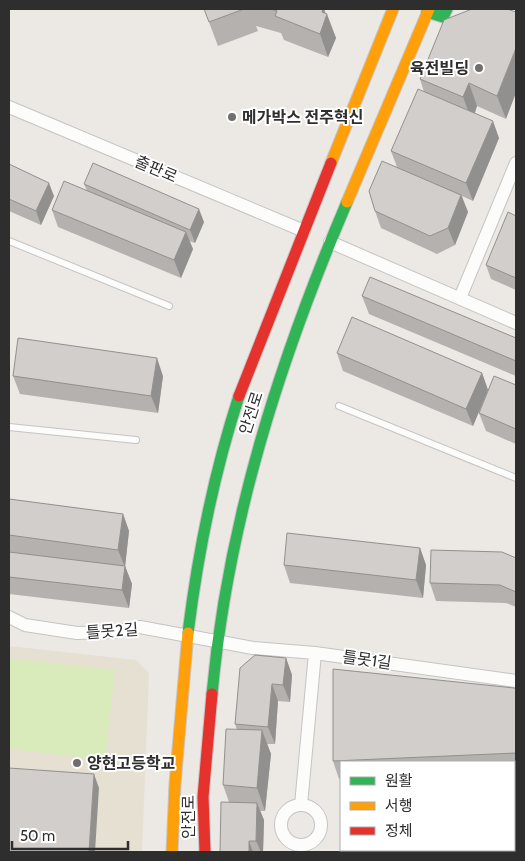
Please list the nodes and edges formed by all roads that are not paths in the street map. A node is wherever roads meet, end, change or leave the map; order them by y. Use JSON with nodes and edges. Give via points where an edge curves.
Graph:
{"nodes":[{"id":1,"x":394,"y":9,"type":"edge"},
{"id":2,"x":447,"y":9,"type":"edge"},
{"id":3,"x":428,"y":10,"type":"edge"},
{"id":4,"x":9,"y":107,"type":"edge"},
{"id":5,"x":516,"y":162,"type":"edge"},
{"id":6,"x":304,"y":232,"type":"junction"},
{"id":7,"x":9,"y":241,"type":"edge"},
{"id":8,"x":330,"y":242,"type":"junction"},
{"id":9,"x":460,"y":298,"type":"junction"},
{"id":10,"x":169,"y":306,"type":"dead end"},
{"id":11,"x":516,"y":323,"type":"edge"},
{"id":12,"x":339,"y":406,"type":"dead end"},
{"id":13,"x":9,"y":427,"type":"edge"},
{"id":14,"x":136,"y":440,"type":"dead end"},
{"id":15,"x":516,"y":478,"type":"edge"},
{"id":16,"x":9,"y":617,"type":"edge"},
{"id":17,"x":186,"y":637,"type":"junction"},
{"id":18,"x":217,"y":642,"type":"junction"},
{"id":19,"x":315,"y":653,"type":"junction"},
{"id":20,"x":516,"y":680,"type":"edge"},
{"id":21,"x":301,"y":805,"type":"dead end"},
{"id":22,"x":172,"y":852,"type":"edge"},
{"id":23,"x":205,"y":852,"type":"edge"}],
"edges":[{"from":1,"to":6,"type":"street","name":"안전로"},
{"from":2,"to":3,"type":"street","via":[[443,17]]},
{"from":3,"to":8,"type":"street","name":"안전로"},
{"from":4,"to":6,"type":"street","name":"출판로"},
{"from":5,"to":9,"type":"street"},
{"from":6,"to":17,"type":"street","name":"안전로","via":[[231,419],[215,476]]},
{"from":7,"to":10,"type":"lane"},
{"from":8,"to":9,"type":"street"},
{"from":8,"to":18,"type":"street","name":"안전로","via":[[253,462],[237,527]]},
{"from":9,"to":11,"type":"street"},
{"from":12,"to":15,"type":"lane"},
{"from":13,"to":14,"type":"lane"},
{"from":16,"to":17,"type":"street","name":"틀못2길","via":[[25,625],[77,633],[140,627]]},
{"from":17,"to":18,"type":"street","name":"틀못2길"},
{"from":17,"to":22,"type":"street","name":"안전로"},
{"from":18,"to":19,"type":"street","name":"틀못1길"},
{"from":18,"to":23,"type":"street","name":"안전로","via":[[204,797]]},
{"from":19,"to":20,"type":"street","name":"틀못1길"},
{"from":19,"to":21,"type":"street"}]}
